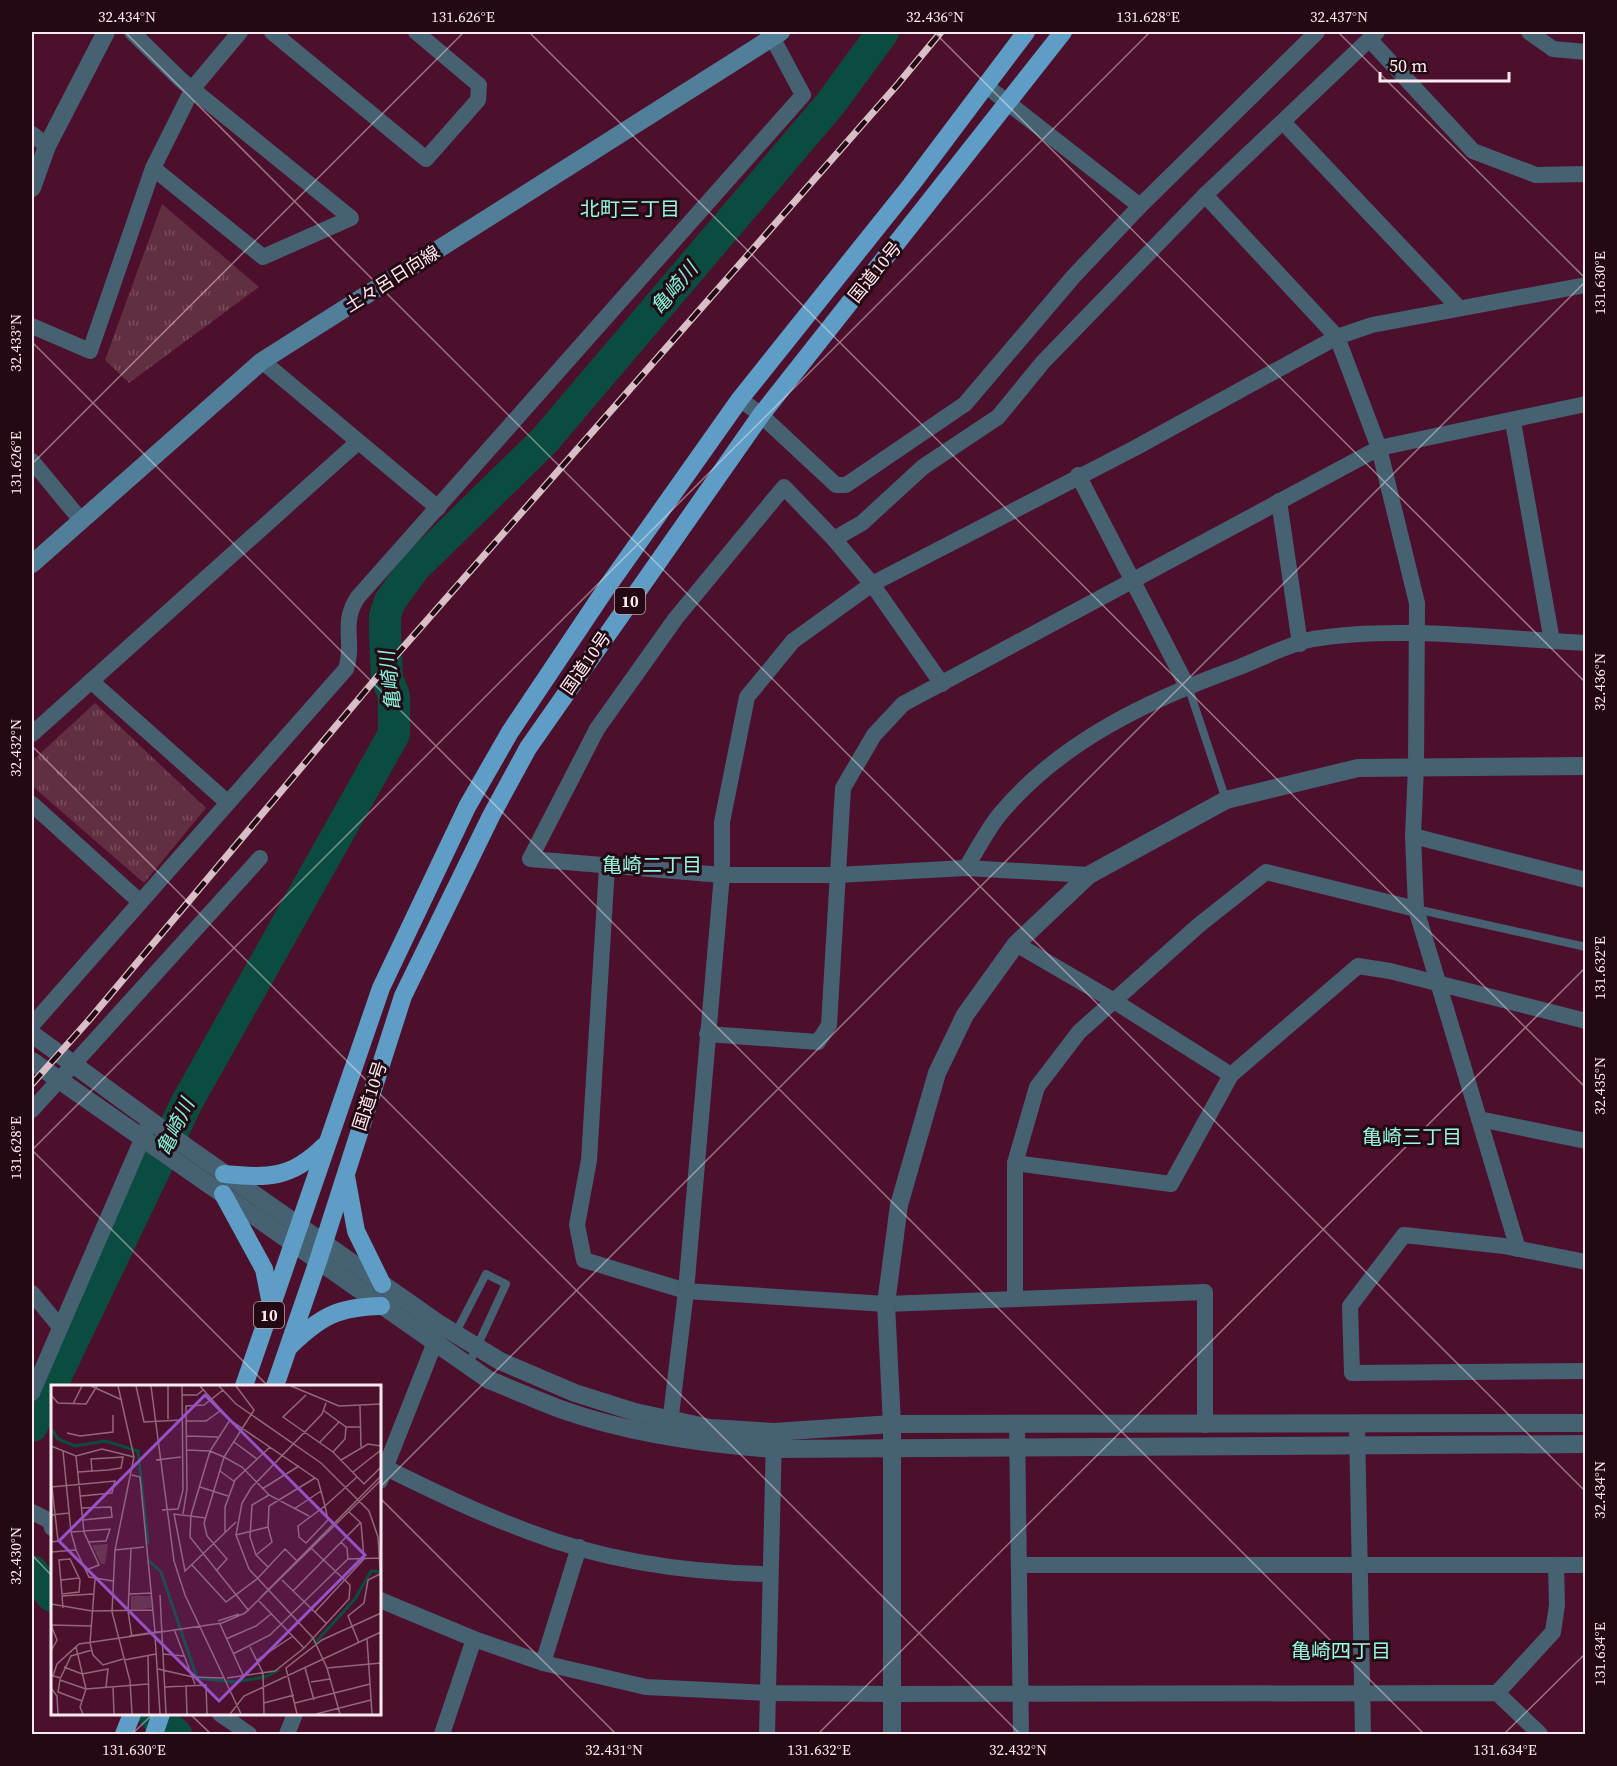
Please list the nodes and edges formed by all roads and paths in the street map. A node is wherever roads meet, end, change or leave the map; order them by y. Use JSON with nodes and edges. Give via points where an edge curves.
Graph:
{"nodes":[{"id":1,"x":106,"y":32,"type":"edge"},
{"id":2,"x":132,"y":32,"type":"edge"},
{"id":3,"x":240,"y":32,"type":"edge"},
{"id":4,"x":273,"y":32,"type":"edge"},
{"id":5,"x":416,"y":32,"type":"edge"},
{"id":6,"x":1026,"y":32,"type":"edge"},
{"id":7,"x":1063,"y":32,"type":"edge"},
{"id":8,"x":1317,"y":32,"type":"edge"},
{"id":9,"x":1529,"y":32,"type":"edge"},
{"id":10,"x":776,"y":34,"type":"edge"},
{"id":11,"x":1373,"y":35,"type":"edge"},
{"id":12,"x":1586,"y":52,"type":"edge"},
{"id":13,"x":985,"y":85,"type":"junction"},
{"id":14,"x":193,"y":88,"type":"junction"},
{"id":15,"x":1008,"y":104,"type":"junction"},
{"id":16,"x":1283,"y":122,"type":"junction"},
{"id":17,"x":32,"y":134,"type":"edge"},
{"id":18,"x":47,"y":146,"type":"junction"},
{"id":19,"x":153,"y":168,"type":"junction"},
{"id":20,"x":1586,"y":174,"type":"edge"},
{"id":21,"x":32,"y":188,"type":"edge"},
{"id":22,"x":1205,"y":195,"type":"junction"},
{"id":23,"x":1140,"y":206,"type":"junction"},
{"id":24,"x":1586,"y":285,"type":"edge"},
{"id":25,"x":1459,"y":308,"type":"junction"},
{"id":26,"x":32,"y":326,"type":"edge"},
{"id":27,"x":1336,"y":337,"type":"junction"},
{"id":28,"x":262,"y":361,"type":"junction"},
{"id":29,"x":740,"y":399,"type":"junction"},
{"id":30,"x":1586,"y":404,"type":"edge"},
{"id":31,"x":761,"y":414,"type":"junction"},
{"id":32,"x":1513,"y":422,"type":"junction"},
{"id":33,"x":358,"y":442,"type":"junction"},
{"id":34,"x":1379,"y":448,"type":"junction"},
{"id":35,"x":32,"y":461,"type":"edge"},
{"id":36,"x":1078,"y":476,"type":"junction"},
{"id":37,"x":1279,"y":501,"type":"junction"},
{"id":38,"x":438,"y":508,"type":"junction"},
{"id":39,"x":80,"y":519,"type":"junction"},
{"id":40,"x":834,"y":539,"type":"junction"},
{"id":41,"x":32,"y":564,"type":"edge"},
{"id":42,"x":1132,"y":579,"type":"junction"},
{"id":43,"x":872,"y":584,"type":"junction"},
{"id":44,"x":1416,"y":635,"type":"junction"},
{"id":45,"x":1552,"y":641,"type":"junction"},
{"id":46,"x":1586,"y":643,"type":"edge"},
{"id":47,"x":1300,"y":644,"type":"junction"},
{"id":48,"x":91,"y":681,"type":"junction"},
{"id":49,"x":942,"y":684,"type":"junction"},
{"id":50,"x":1188,"y":686,"type":"junction"},
{"id":51,"x":32,"y":734,"type":"edge"},
{"id":52,"x":1586,"y":766,"type":"edge"},
{"id":53,"x":1416,"y":767,"type":"junction"},
{"id":54,"x":1226,"y":800,"type":"junction"},
{"id":55,"x":226,"y":802,"type":"junction"},
{"id":56,"x":32,"y":804,"type":"edge"},
{"id":57,"x":1413,"y":836,"type":"junction"},
{"id":58,"x":260,"y":858,"type":"dead end"},
{"id":59,"x":607,"y":867,"type":"junction"},
{"id":60,"x":966,"y":868,"type":"junction"},
{"id":61,"x":722,"y":875,"type":"junction"},
{"id":62,"x":837,"y":875,"type":"junction"},
{"id":63,"x":1089,"y":875,"type":"junction"},
{"id":64,"x":1586,"y":880,"type":"edge"},
{"id":65,"x":139,"y":901,"type":"junction"},
{"id":66,"x":1416,"y":909,"type":"junction"},
{"id":67,"x":1016,"y":944,"type":"junction"},
{"id":68,"x":1586,"y":946,"type":"edge"},
{"id":69,"x":1438,"y":984,"type":"junction"},
{"id":70,"x":1114,"y":1001,"type":"junction"},
{"id":71,"x":1586,"y":1021,"type":"edge"},
{"id":72,"x":32,"y":1025,"type":"edge"},
{"id":73,"x":32,"y":1034,"type":"edge"},
{"id":74,"x":707,"y":1034,"type":"junction"},
{"id":75,"x":32,"y":1061,"type":"edge"},
{"id":76,"x":72,"y":1065,"type":"junction"},
{"id":77,"x":1231,"y":1075,"type":"junction"},
{"id":78,"x":58,"y":1080,"type":"junction"},
{"id":79,"x":32,"y":1110,"type":"edge"},
{"id":80,"x":1479,"y":1119,"type":"junction"},
{"id":81,"x":150,"y":1121,"type":"junction"},
{"id":82,"x":141,"y":1140,"type":"junction"},
{"id":83,"x":1586,"y":1142,"type":"edge"},
{"id":84,"x":327,"y":1143,"type":"junction"},
{"id":85,"x":183,"y":1155,"type":"junction"},
{"id":86,"x":1015,"y":1163,"type":"junction"},
{"id":87,"x":345,"y":1171,"type":"junction"},
{"id":88,"x":224,"y":1174,"type":"junction"},
{"id":89,"x":223,"y":1194,"type":"junction"},
{"id":90,"x":295,"y":1235,"type":"junction"},
{"id":91,"x":1518,"y":1249,"type":"junction"},
{"id":92,"x":320,"y":1252,"type":"junction"},
{"id":93,"x":1586,"y":1262,"type":"edge"},
{"id":94,"x":382,"y":1284,"type":"junction"},
{"id":95,"x":686,"y":1291,"type":"junction"},
{"id":96,"x":32,"y":1293,"type":"edge"},
{"id":97,"x":1015,"y":1298,"type":"junction"},
{"id":98,"x":886,"y":1304,"type":"junction"},
{"id":99,"x":272,"y":1305,"type":"junction"},
{"id":100,"x":381,"y":1306,"type":"junction"},
{"id":101,"x":60,"y":1327,"type":"junction"},
{"id":102,"x":448,"y":1329,"type":"junction"},
{"id":103,"x":475,"y":1346,"type":"junction"},
{"id":104,"x":288,"y":1348,"type":"junction"},
{"id":105,"x":441,"y":1348,"type":"junction"},
{"id":106,"x":468,"y":1366,"type":"junction"},
{"id":107,"x":1586,"y":1371,"type":"edge"},
{"id":108,"x":244,"y":1385,"type":"edge"},
{"id":109,"x":275,"y":1385,"type":"edge"},
{"id":110,"x":32,"y":1393,"type":"edge"},
{"id":111,"x":1017,"y":1423,"type":"junction"},
{"id":112,"x":1586,"y":1423,"type":"edge"},
{"id":113,"x":892,"y":1424,"type":"junction"},
{"id":114,"x":1205,"y":1425,"type":"junction"},
{"id":115,"x":1357,"y":1425,"type":"junction"},
{"id":116,"x":670,"y":1427,"type":"junction"},
{"id":117,"x":774,"y":1440,"type":"junction"},
{"id":118,"x":1586,"y":1444,"type":"edge"},
{"id":119,"x":1357,"y":1445,"type":"junction"},
{"id":120,"x":1017,"y":1446,"type":"junction"},
{"id":121,"x":893,"y":1447,"type":"junction"},
{"id":122,"x":382,"y":1474,"type":"edge"},
{"id":123,"x":32,"y":1512,"type":"edge"},
{"id":124,"x":51,"y":1524,"type":"edge"},
{"id":125,"x":579,"y":1547,"type":"junction"},
{"id":126,"x":1018,"y":1565,"type":"junction"},
{"id":127,"x":1360,"y":1565,"type":"junction"},
{"id":128,"x":1556,"y":1565,"type":"junction"},
{"id":129,"x":1586,"y":1565,"type":"edge"},
{"id":130,"x":770,"y":1574,"type":"junction"},
{"id":131,"x":381,"y":1600,"type":"edge"},
{"id":132,"x":474,"y":1639,"type":"junction"},
{"id":133,"x":543,"y":1663,"type":"junction"},
{"id":134,"x":767,"y":1693,"type":"junction"},
{"id":135,"x":1363,"y":1693,"type":"junction"},
{"id":136,"x":1497,"y":1693,"type":"junction"},
{"id":137,"x":1020,"y":1694,"type":"junction"},
{"id":138,"x":893,"y":1695,"type":"junction"},
{"id":139,"x":160,"y":1715,"type":"edge"},
{"id":140,"x":223,"y":1715,"type":"edge"},
{"id":141,"x":294,"y":1715,"type":"edge"},
{"id":142,"x":154,"y":1734,"type":"edge"},
{"id":143,"x":249,"y":1734,"type":"edge"},
{"id":144,"x":287,"y":1734,"type":"edge"},
{"id":145,"x":442,"y":1734,"type":"edge"},
{"id":146,"x":767,"y":1734,"type":"edge"},
{"id":147,"x":892,"y":1734,"type":"edge"},
{"id":148,"x":1021,"y":1734,"type":"edge"},
{"id":149,"x":1363,"y":1734,"type":"edge"},
{"id":150,"x":1540,"y":1734,"type":"edge"}],
"edges":[{"from":1,"to":18,"type":"street"},
{"from":2,"to":14,"type":"street"},
{"from":3,"to":14,"type":"street"},
{"from":4,"to":5,"type":"street","via":[[426,159],[478,100],[479,85]]},
{"from":6,"to":13,"type":"highway","name":"国道10号","number":"10"},
{"from":7,"to":15,"type":"highway","name":"国道10号","number":"10"},
{"from":8,"to":23,"type":"street"},
{"from":9,"to":12,"type":"street","via":[[1553,50]]},
{"from":10,"to":28,"type":"main road","name":"土々呂日向線"},
{"from":10,"to":38,"type":"street","via":[[803,95]]},
{"from":11,"to":16,"type":"street"},
{"from":11,"to":20,"type":"street","via":[[1473,151],[1536,175]]},
{"from":13,"to":15,"type":"street"},
{"from":13,"to":29,"type":"highway","name":"国道10号","number":"10"},
{"from":14,"to":19,"type":"street"},
{"from":14,"to":19,"type":"street","via":[[351,218],[263,257]]},
{"from":15,"to":23,"type":"street"},
{"from":15,"to":31,"type":"highway","name":"国道10号","number":"10"},
{"from":16,"to":22,"type":"street"},
{"from":16,"to":25,"type":"street"},
{"from":17,"to":18,"type":"street"},
{"from":18,"to":21,"type":"street"},
{"from":19,"to":26,"type":"street","via":[[90,351]]},
{"from":22,"to":27,"type":"street"},
{"from":22,"to":40,"type":"street","via":[[1044,362],[998,417],[923,467],[862,523]]},
{"from":23,"to":31,"type":"street","via":[[1073,277],[965,404],[846,485],[836,485]]},
{"from":24,"to":25,"type":"street"},
{"from":25,"to":27,"type":"street","via":[[1372,325]]},
{"from":27,"to":34,"type":"street"},
{"from":27,"to":36,"type":"street"},
{"from":28,"to":33,"type":"street"},
{"from":28,"to":39,"type":"main road","name":"土々呂日向線"},
{"from":29,"to":31,"type":"street"},
{"from":29,"to":84,"type":"highway","name":"国道10号","number":"10","via":[[550,670],[467,807],[381,988]]},
{"from":30,"to":32,"type":"street"},
{"from":31,"to":87,"type":"highway","name":"国道10号","number":"10","via":[[528,748],[403,996]]},
{"from":32,"to":34,"type":"street"},
{"from":32,"to":45,"type":"street"},
{"from":33,"to":38,"type":"street"},
{"from":33,"to":48,"type":"street"},
{"from":34,"to":37,"type":"street"},
{"from":34,"to":44,"type":"street","via":[[1409,562],[1417,603]]},
{"from":35,"to":39,"type":"street"},
{"from":36,"to":42,"type":"street"},
{"from":36,"to":43,"type":"street"},
{"from":37,"to":42,"type":"street"},
{"from":37,"to":47,"type":"street"},
{"from":38,"to":55,"type":"street","via":[[350,608],[350,657],[346,669]]},
{"from":39,"to":41,"type":"main road","name":"土々呂日向線"},
{"from":40,"to":43,"type":"street"},
{"from":40,"to":59,"type":"street","via":[[784,487],[676,618],[597,729],[530,859]]},
{"from":42,"to":49,"type":"street"},
{"from":42,"to":50,"type":"street"},
{"from":43,"to":49,"type":"street"},
{"from":43,"to":61,"type":"street","via":[[793,641],[747,697],[722,822]]},
{"from":44,"to":45,"type":"street"},
{"from":44,"to":47,"type":"street","via":[[1400,632],[1311,639]]},
{"from":44,"to":53,"type":"street"},
{"from":45,"to":46,"type":"street"},
{"from":47,"to":50,"type":"street"},
{"from":48,"to":51,"type":"street"},
{"from":48,"to":55,"type":"street"},
{"from":49,"to":62,"type":"street","via":[[903,704],[873,735],[856,762],[843,788]]},
{"from":50,"to":54,"type":"lane"},
{"from":50,"to":60,"type":"street","via":[[1103,727],[1046,768],[999,816]]},
{"from":52,"to":53,"type":"street"},
{"from":53,"to":54,"type":"street","via":[[1358,768]]},
{"from":53,"to":57,"type":"street"},
{"from":54,"to":63,"type":"street"},
{"from":55,"to":65,"type":"street"},
{"from":56,"to":65,"type":"street"},
{"from":57,"to":64,"type":"street"},
{"from":57,"to":66,"type":"street"},
{"from":58,"to":76,"type":"street"},
{"from":59,"to":61,"type":"street"},
{"from":59,"to":95,"type":"street","via":[[589,1160],[578,1225],[584,1260]]},
{"from":60,"to":62,"type":"street"},
{"from":60,"to":63,"type":"street"},
{"from":61,"to":62,"type":"street"},
{"from":61,"to":74,"type":"street"},
{"from":62,"to":74,"type":"street","via":[[829,1025],[818,1042]]},
{"from":63,"to":67,"type":"street"},
{"from":65,"to":72,"type":"street"},
{"from":66,"to":68,"type":"lane"},
{"from":66,"to":69,"type":"street"},
{"from":66,"to":70,"type":"street","via":[[1266,872]]},
{"from":67,"to":70,"type":"street"},
{"from":67,"to":98,"type":"street","via":[[965,1015],[937,1073],[899,1205]]},
{"from":69,"to":71,"type":"street"},
{"from":69,"to":77,"type":"street","via":[[1358,966]]},
{"from":69,"to":80,"type":"street"},
{"from":70,"to":77,"type":"street"},
{"from":70,"to":86,"type":"street","via":[[1079,1032],[1037,1087]]},
{"from":73,"to":76,"type":"street"},
{"from":74,"to":95,"type":"street"},
{"from":75,"to":78,"type":"street"},
{"from":76,"to":78,"type":"street"},
{"from":76,"to":81,"type":"street"},
{"from":77,"to":86,"type":"street","via":[[1171,1184]]},
{"from":78,"to":79,"type":"street"},
{"from":78,"to":82,"type":"street"},
{"from":80,"to":83,"type":"street"},
{"from":80,"to":91,"type":"street"},
{"from":81,"to":82,"type":"street"},
{"from":81,"to":85,"type":"street"},
{"from":82,"to":85,"type":"street"},
{"from":82,"to":101,"type":"street"},
{"from":84,"to":88,"type":"highway","via":[[308,1163],[286,1173],[263,1177]]},
{"from":84,"to":90,"type":"highway","name":"国道10号","number":"10"},
{"from":85,"to":88,"type":"street"},
{"from":85,"to":89,"type":"street"},
{"from":86,"to":97,"type":"street"},
{"from":87,"to":92,"type":"highway","name":"国道10号","number":"10"},
{"from":87,"to":94,"type":"highway","via":[[356,1231]]},
{"from":88,"to":90,"type":"street"},
{"from":89,"to":90,"type":"street"},
{"from":89,"to":99,"type":"highway","via":[[264,1269]]},
{"from":90,"to":92,"type":"street"},
{"from":90,"to":99,"type":"highway","name":"国道10号","number":"10"},
{"from":91,"to":93,"type":"street"},
{"from":91,"to":107,"type":"street","via":[[1404,1235],[1350,1306],[1352,1373]]},
{"from":92,"to":94,"type":"street"},
{"from":92,"to":100,"type":"street"},
{"from":92,"to":104,"type":"highway","name":"国道10号","number":"10"},
{"from":94,"to":102,"type":"street"},
{"from":95,"to":98,"type":"street"},
{"from":95,"to":116,"type":"street"},
{"from":96,"to":101,"type":"street"},
{"from":97,"to":98,"type":"street"},
{"from":97,"to":114,"type":"street","via":[[1205,1292]]},
{"from":98,"to":113,"type":"street"},
{"from":99,"to":108,"type":"highway","name":"国道10号","number":"10"},
{"from":100,"to":104,"type":"highway","via":[[334,1311]]},
{"from":100,"to":105,"type":"street"},
{"from":101,"to":110,"type":"street"},
{"from":102,"to":103,"type":"street"},
{"from":102,"to":103,"type":"lane","via":[[486,1274],[506,1284]]},
{"from":102,"to":105,"type":"street"},
{"from":103,"to":106,"type":"lane"},
{"from":103,"to":116,"type":"street","via":[[575,1393]]},
{"from":104,"to":109,"type":"highway","name":"国道10号","number":"10"},
{"from":105,"to":106,"type":"street"},
{"from":105,"to":122,"type":"street"},
{"from":106,"to":116,"type":"street","via":[[489,1380],[568,1412]]},
{"from":111,"to":113,"type":"street"},
{"from":111,"to":114,"type":"street"},
{"from":111,"to":120,"type":"street"},
{"from":112,"to":115,"type":"street"},
{"from":113,"to":117,"type":"street"},
{"from":113,"to":121,"type":"street"},
{"from":114,"to":115,"type":"street"},
{"from":115,"to":119,"type":"street"},
{"from":116,"to":117,"type":"street","via":[[710,1428]]},
{"from":117,"to":121,"type":"street"},
{"from":117,"to":130,"type":"street"},
{"from":118,"to":119,"type":"street"},
{"from":119,"to":120,"type":"street"},
{"from":119,"to":127,"type":"street"},
{"from":120,"to":121,"type":"street"},
{"from":120,"to":126,"type":"street"},
{"from":121,"to":138,"type":"street"},
{"from":122,"to":125,"type":"street","via":[[529,1532]]},
{"from":123,"to":124,"type":"street"},
{"from":125,"to":130,"type":"street","via":[[686,1569]]},
{"from":125,"to":133,"type":"street"},
{"from":126,"to":127,"type":"street"},
{"from":126,"to":137,"type":"street"},
{"from":127,"to":128,"type":"street"},
{"from":127,"to":135,"type":"street"},
{"from":128,"to":129,"type":"street"},
{"from":128,"to":136,"type":"street","via":[[1553,1632]]},
{"from":130,"to":134,"type":"street"},
{"from":131,"to":132,"type":"street"},
{"from":132,"to":133,"type":"street"},
{"from":132,"to":145,"type":"street"},
{"from":133,"to":134,"type":"street","via":[[646,1687]]},
{"from":134,"to":138,"type":"street"},
{"from":134,"to":146,"type":"street"},
{"from":135,"to":136,"type":"street"},
{"from":135,"to":137,"type":"street"},
{"from":135,"to":149,"type":"street"},
{"from":136,"to":150,"type":"street"},
{"from":137,"to":138,"type":"street"},
{"from":137,"to":148,"type":"street"},
{"from":138,"to":147,"type":"street"},
{"from":139,"to":142,"type":"highway"},
{"from":140,"to":143,"type":"street"},
{"from":141,"to":144,"type":"street"}]}
